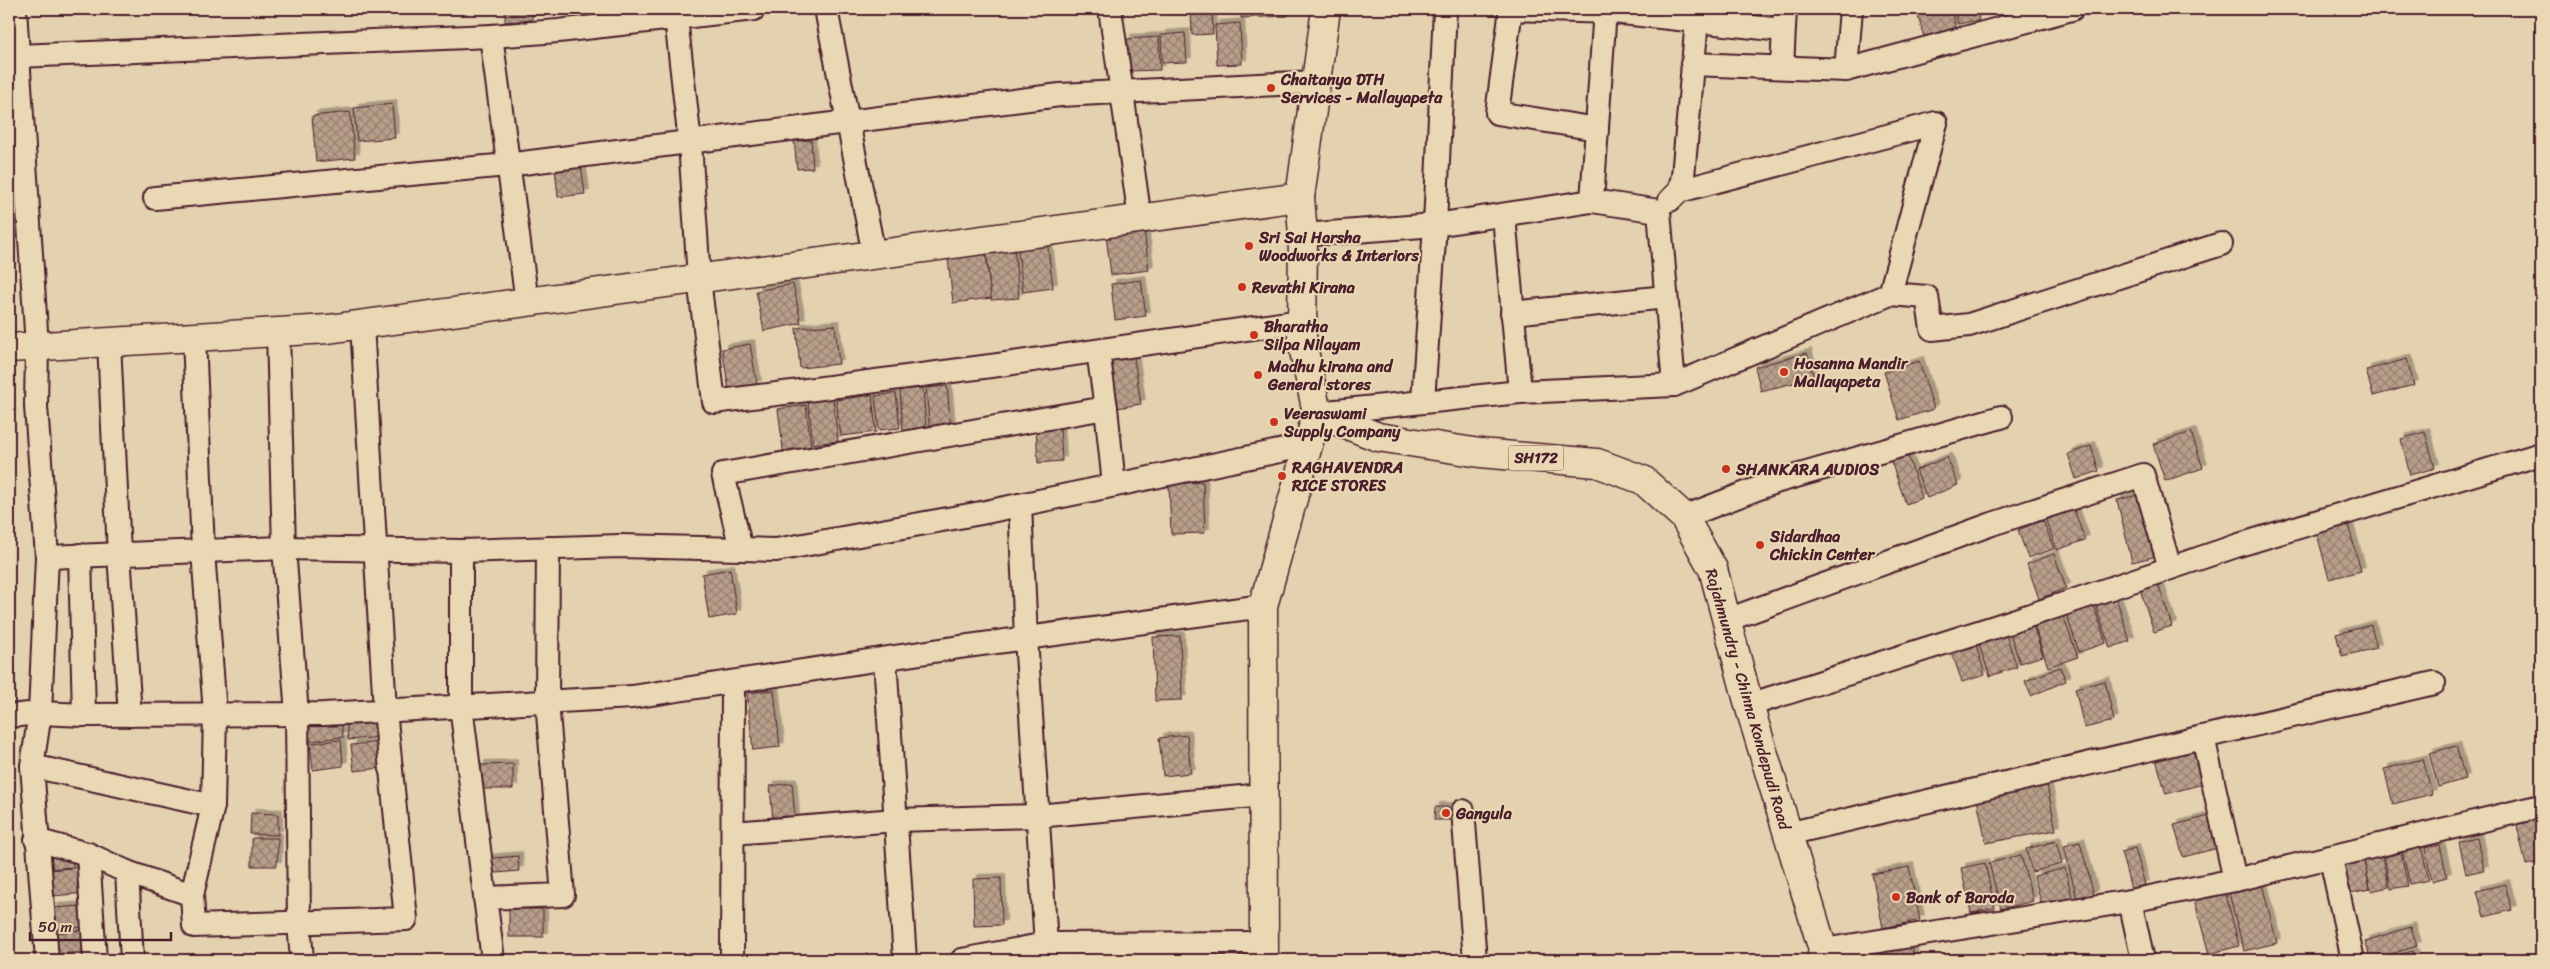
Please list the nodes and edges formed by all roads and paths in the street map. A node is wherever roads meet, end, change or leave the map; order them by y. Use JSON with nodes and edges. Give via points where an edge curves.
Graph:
{"nodes":[{"id":1,"x":16,"y":9,"type":"edge"},
{"id":2,"x":754,"y":9,"type":"edge"},
{"id":3,"x":826,"y":9,"type":"edge"},
{"id":4,"x":1110,"y":9,"type":"edge"},
{"id":5,"x":1326,"y":9,"type":"edge"},
{"id":6,"x":1445,"y":9,"type":"edge"},
{"id":7,"x":1510,"y":9,"type":"edge"},
{"id":8,"x":1851,"y":9,"type":"edge"},
{"id":9,"x":2072,"y":9,"type":"edge"},
{"id":10,"x":1605,"y":10,"type":"edge"},
{"id":11,"x":1697,"y":15,"type":"edge"},
{"id":12,"x":676,"y":18,"type":"junction"},
{"id":13,"x":1784,"y":19,"type":"edge"},
{"id":14,"x":491,"y":36,"type":"junction"},
{"id":15,"x":18,"y":56,"type":"junction"},
{"id":16,"x":1692,"y":64,"type":"junction"},
{"id":17,"x":1782,"y":67,"type":"junction"},
{"id":18,"x":1846,"y":70,"type":"junction"},
{"id":19,"x":1316,"y":82,"type":"junction"},
{"id":20,"x":1122,"y":92,"type":"junction"},
{"id":21,"x":848,"y":123,"type":"junction"},
{"id":22,"x":1597,"y":129,"type":"junction"},
{"id":23,"x":690,"y":143,"type":"junction"},
{"id":24,"x":508,"y":165,"type":"junction"},
{"id":25,"x":1679,"y":191,"type":"junction"},
{"id":26,"x":1300,"y":197,"type":"junction"},
{"id":27,"x":154,"y":198,"type":"dead end"},
{"id":28,"x":1592,"y":201,"type":"junction"},
{"id":29,"x":1659,"y":211,"type":"junction"},
{"id":30,"x":1504,"y":216,"type":"junction"},
{"id":31,"x":1140,"y":219,"type":"junction"},
{"id":32,"x":1435,"y":225,"type":"junction"},
{"id":33,"x":1303,"y":235,"type":"junction"},
{"id":34,"x":2221,"y":244,"type":"dead end"},
{"id":35,"x":874,"y":255,"type":"junction"},
{"id":36,"x":699,"y":279,"type":"junction"},
{"id":37,"x":1890,"y":294,"type":"junction"},
{"id":38,"x":1666,"y":298,"type":"junction"},
{"id":39,"x":527,"y":302,"type":"junction"},
{"id":40,"x":1512,"y":313,"type":"junction"},
{"id":41,"x":1301,"y":321,"type":"junction"},
{"id":42,"x":362,"y":325,"type":"junction"},
{"id":43,"x":278,"y":332,"type":"junction"},
{"id":44,"x":194,"y":337,"type":"junction"},
{"id":45,"x":108,"y":342,"type":"junction"},
{"id":46,"x":37,"y":346,"type":"junction"},
{"id":47,"x":9,"y":348,"type":"edge"},
{"id":48,"x":1098,"y":351,"type":"junction"},
{"id":49,"x":1674,"y":385,"type":"junction"},
{"id":50,"x":1520,"y":392,"type":"junction"},
{"id":51,"x":1423,"y":401,"type":"junction"},
{"id":52,"x":1106,"y":408,"type":"junction"},
{"id":53,"x":1318,"y":413,"type":"junction"},
{"id":54,"x":2000,"y":417,"type":"dead end"},
{"id":55,"x":1308,"y":445,"type":"junction"},
{"id":56,"x":2541,"y":454,"type":"edge"},
{"id":57,"x":1114,"y":486,"type":"junction"},
{"id":58,"x":1020,"y":505,"type":"junction"},
{"id":59,"x":1684,"y":517,"type":"junction"},
{"id":60,"x":284,"y":548,"type":"junction"},
{"id":61,"x":548,"y":548,"type":"junction"},
{"id":62,"x":376,"y":549,"type":"junction"},
{"id":63,"x":740,"y":549,"type":"junction"},
{"id":64,"x":203,"y":551,"type":"junction"},
{"id":65,"x":461,"y":551,"type":"junction"},
{"id":66,"x":119,"y":554,"type":"junction"},
{"id":67,"x":80,"y":555,"type":"junction"},
{"id":68,"x":47,"y":556,"type":"junction"},
{"id":69,"x":2170,"y":568,"type":"junction"},
{"id":70,"x":1263,"y":606,"type":"junction"},
{"id":71,"x":1727,"y":620,"type":"junction"},
{"id":72,"x":1026,"y":638,"type":"junction"},
{"id":73,"x":885,"y":659,"type":"junction"},
{"id":74,"x":733,"y":683,"type":"junction"},
{"id":75,"x":2434,"y":684,"type":"dead end"},
{"id":76,"x":547,"y":701,"type":"junction"},
{"id":77,"x":1749,"y":705,"type":"junction"},
{"id":78,"x":461,"y":706,"type":"junction"},
{"id":79,"x":385,"y":710,"type":"junction"},
{"id":80,"x":40,"y":713,"type":"junction"},
{"id":81,"x":215,"y":714,"type":"junction"},
{"id":82,"x":297,"y":714,"type":"junction"},
{"id":83,"x":84,"y":715,"type":"junction"},
{"id":84,"x":130,"y":715,"type":"junction"},
{"id":85,"x":9,"y":716,"type":"edge"},
{"id":86,"x":2203,"y":737,"type":"junction"},
{"id":87,"x":32,"y":766,"type":"junction"},
{"id":88,"x":1263,"y":795,"type":"junction"},
{"id":89,"x":213,"y":806,"type":"junction"},
{"id":90,"x":2541,"y":806,"type":"edge"},
{"id":91,"x":1463,"y":811,"type":"dead end"},
{"id":92,"x":1037,"y":816,"type":"junction"},
{"id":93,"x":896,"y":820,"type":"junction"},
{"id":94,"x":733,"y":833,"type":"junction"},
{"id":95,"x":1787,"y":834,"type":"junction"},
{"id":96,"x":36,"y":840,"type":"junction"},
{"id":97,"x":88,"y":854,"type":"junction"},
{"id":98,"x":2331,"y":858,"type":"junction"},
{"id":99,"x":127,"y":872,"type":"junction"},
{"id":100,"x":2235,"y":880,"type":"junction"},
{"id":101,"x":192,"y":895,"type":"junction"},
{"id":102,"x":485,"y":898,"type":"junction"},
{"id":103,"x":2130,"y":901,"type":"junction"},
{"id":104,"x":299,"y":923,"type":"junction"},
{"id":105,"x":1046,"y":952,"type":"edge"},
{"id":106,"x":1264,"y":952,"type":"edge"},
{"id":107,"x":1822,"y":955,"type":"edge"},
{"id":108,"x":47,"y":960,"type":"edge"},
{"id":109,"x":95,"y":960,"type":"edge"},
{"id":110,"x":132,"y":960,"type":"edge"},
{"id":111,"x":302,"y":960,"type":"edge"},
{"id":112,"x":493,"y":960,"type":"edge"},
{"id":113,"x":732,"y":960,"type":"edge"},
{"id":114,"x":905,"y":960,"type":"edge"},
{"id":115,"x":962,"y":960,"type":"edge"},
{"id":116,"x":1475,"y":960,"type":"edge"},
{"id":117,"x":2143,"y":960,"type":"edge"},
{"id":118,"x":2353,"y":960,"type":"edge"}],
"edges":[{"from":1,"to":15,"type":"street"},
{"from":2,"to":12,"type":"street"},
{"from":3,"to":21,"type":"street"},
{"from":4,"to":20,"type":"street"},
{"from":5,"to":19,"type":"main road"},
{"from":6,"to":32,"type":"street"},
{"from":7,"to":10,"type":"street"},
{"from":7,"to":22,"type":"street","via":[[1497,114]]},
{"from":8,"to":18,"type":"street"},
{"from":9,"to":18,"type":"street"},
{"from":10,"to":11,"type":"street"},
{"from":10,"to":22,"type":"street"},
{"from":11,"to":13,"type":"street"},
{"from":11,"to":16,"type":"street"},
{"from":12,"to":14,"type":"street"},
{"from":12,"to":23,"type":"street"},
{"from":13,"to":17,"type":"street"},
{"from":14,"to":15,"type":"street"},
{"from":14,"to":24,"type":"street"},
{"from":15,"to":46,"type":"street"},
{"from":16,"to":17,"type":"street"},
{"from":16,"to":25,"type":"street"},
{"from":17,"to":18,"type":"street"},
{"from":19,"to":20,"type":"street"},
{"from":19,"to":26,"type":"main road"},
{"from":20,"to":21,"type":"street","via":[[1060,95]]},
{"from":20,"to":31,"type":"street"},
{"from":21,"to":23,"type":"street"},
{"from":21,"to":35,"type":"street"},
{"from":22,"to":28,"type":"street"},
{"from":23,"to":24,"type":"street"},
{"from":23,"to":36,"type":"street"},
{"from":24,"to":27,"type":"street"},
{"from":24,"to":39,"type":"street"},
{"from":25,"to":29,"type":"street"},
{"from":25,"to":37,"type":"street","via":[[1936,123]]},
{"from":26,"to":31,"type":"main road"},
{"from":26,"to":33,"type":"main road"},
{"from":28,"to":29,"type":"street"},
{"from":28,"to":30,"type":"street"},
{"from":29,"to":38,"type":"street"},
{"from":30,"to":32,"type":"street"},
{"from":30,"to":40,"type":"street"},
{"from":31,"to":35,"type":"main road"},
{"from":32,"to":33,"type":"street"},
{"from":32,"to":51,"type":"street"},
{"from":33,"to":41,"type":"main road"},
{"from":34,"to":37,"type":"street","via":[[1968,326],[1932,329],[1927,298]]},
{"from":35,"to":36,"type":"main road"},
{"from":36,"to":39,"type":"main road"},
{"from":36,"to":48,"type":"street","via":[[714,402]]},
{"from":37,"to":49,"type":"street"},
{"from":38,"to":40,"type":"street"},
{"from":38,"to":49,"type":"street"},
{"from":39,"to":42,"type":"main road"},
{"from":40,"to":50,"type":"street"},
{"from":41,"to":48,"type":"street"},
{"from":41,"to":53,"type":"main road","via":[[1302,341]]},
{"from":42,"to":43,"type":"main road"},
{"from":42,"to":62,"type":"street"},
{"from":43,"to":44,"type":"main road"},
{"from":43,"to":60,"type":"street"},
{"from":44,"to":45,"type":"main road"},
{"from":44,"to":64,"type":"street"},
{"from":45,"to":46,"type":"main road"},
{"from":45,"to":66,"type":"street"},
{"from":46,"to":47,"type":"main road"},
{"from":46,"to":68,"type":"street","via":[[36,406]]},
{"from":48,"to":52,"type":"street"},
{"from":49,"to":50,"type":"street"},
{"from":50,"to":51,"type":"street"},
{"from":51,"to":53,"type":"street"},
{"from":52,"to":57,"type":"street"},
{"from":52,"to":63,"type":"street","via":[[723,474]]},
{"from":53,"to":55,"type":"main road"},
{"from":53,"to":59,"type":"main road","name":"Rajahmundry - Chinna Kondepudi Road","number":"SH172","via":[[1378,437],[1480,453],[1597,463],[1643,480]]},
{"from":54,"to":59,"type":"street","via":[[1772,483]]},
{"from":55,"to":57,"type":"street"},
{"from":55,"to":70,"type":"main road"},
{"from":56,"to":69,"type":"street"},
{"from":57,"to":58,"type":"street"},
{"from":58,"to":63,"type":"street","via":[[776,550]]},
{"from":58,"to":72,"type":"street"},
{"from":59,"to":71,"type":"main road","name":"Rajahmundry - Chinna Kondepudi Road","number":"SH172","via":[[1713,569]]},
{"from":60,"to":62,"type":"street"},
{"from":60,"to":64,"type":"street"},
{"from":60,"to":82,"type":"street"},
{"from":61,"to":63,"type":"street"},
{"from":61,"to":65,"type":"street"},
{"from":61,"to":76,"type":"street"},
{"from":62,"to":65,"type":"street"},
{"from":62,"to":79,"type":"street"},
{"from":64,"to":66,"type":"street"},
{"from":64,"to":81,"type":"street"},
{"from":65,"to":78,"type":"street"},
{"from":66,"to":67,"type":"street"},
{"from":66,"to":84,"type":"street"},
{"from":67,"to":68,"type":"street"},
{"from":67,"to":83,"type":"street"},
{"from":68,"to":80,"type":"street"},
{"from":69,"to":71,"type":"street","via":[[2143,475],[1992,524]]},
{"from":69,"to":77,"type":"street"},
{"from":70,"to":72,"type":"street"},
{"from":70,"to":88,"type":"main road"},
{"from":71,"to":77,"type":"main road","name":"Rajahmundry - Chinna Kondepudi Road","number":"SH172"},
{"from":72,"to":73,"type":"street"},
{"from":72,"to":92,"type":"street"},
{"from":73,"to":74,"type":"street"},
{"from":73,"to":93,"type":"street"},
{"from":74,"to":76,"type":"street","via":[[632,697]]},
{"from":74,"to":94,"type":"street"},
{"from":75,"to":86,"type":"street"},
{"from":76,"to":78,"type":"street"},
{"from":76,"to":102,"type":"street","via":[[563,895]]},
{"from":77,"to":95,"type":"main road","name":"Rajahmundry - Chinna Kondepudi Road","number":"SH172"},
{"from":78,"to":79,"type":"street"},
{"from":78,"to":102,"type":"street"},
{"from":79,"to":82,"type":"street"},
{"from":79,"to":104,"type":"street","via":[[406,919]]},
{"from":80,"to":83,"type":"street"},
{"from":80,"to":85,"type":"street"},
{"from":80,"to":87,"type":"street"},
{"from":81,"to":82,"type":"street"},
{"from":81,"to":84,"type":"street"},
{"from":81,"to":89,"type":"street"},
{"from":82,"to":104,"type":"street"},
{"from":83,"to":84,"type":"street"},
{"from":86,"to":95,"type":"street"},
{"from":86,"to":100,"type":"street"},
{"from":87,"to":89,"type":"street"},
{"from":87,"to":96,"type":"street"},
{"from":88,"to":92,"type":"street"},
{"from":88,"to":106,"type":"main road"},
{"from":89,"to":101,"type":"street"},
{"from":90,"to":98,"type":"street"},
{"from":91,"to":116,"type":"street"},
{"from":92,"to":93,"type":"street"},
{"from":92,"to":105,"type":"street"},
{"from":93,"to":94,"type":"street"},
{"from":93,"to":114,"type":"street"},
{"from":94,"to":113,"type":"street"},
{"from":95,"to":107,"type":"main road","name":"Rajahmundry - Chinna Kondepudi Road","number":"SH172"},
{"from":96,"to":97,"type":"street"},
{"from":96,"to":108,"type":"street"},
{"from":97,"to":99,"type":"street"},
{"from":97,"to":109,"type":"street"},
{"from":98,"to":100,"type":"street"},
{"from":98,"to":118,"type":"street"},
{"from":99,"to":101,"type":"street"},
{"from":99,"to":110,"type":"street"},
{"from":100,"to":103,"type":"street"},
{"from":101,"to":104,"type":"street","via":[[194,926]]},
{"from":102,"to":112,"type":"street"},
{"from":103,"to":107,"type":"street"},
{"from":103,"to":117,"type":"street"},
{"from":104,"to":111,"type":"street"},
{"from":105,"to":106,"type":"street"},
{"from":105,"to":115,"type":"street"}]}
